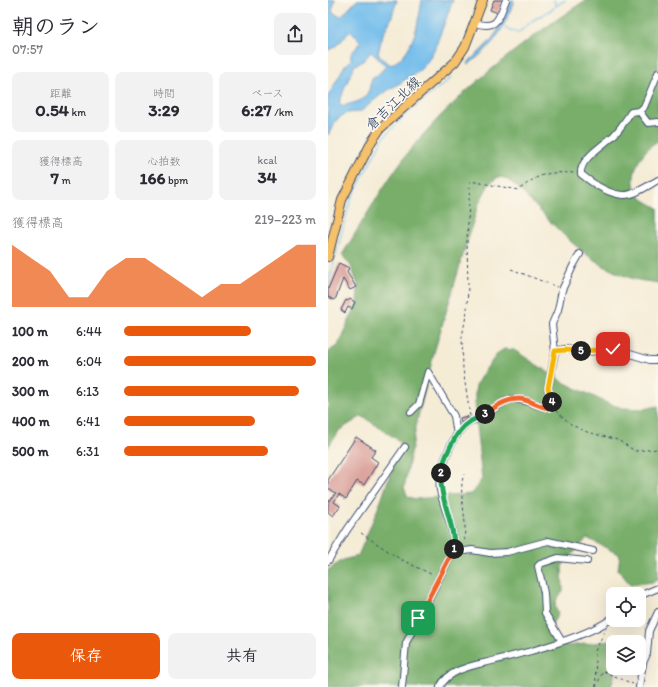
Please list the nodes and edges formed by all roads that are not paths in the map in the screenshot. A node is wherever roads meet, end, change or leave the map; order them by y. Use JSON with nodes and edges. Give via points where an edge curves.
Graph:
{"nodes":[{"id":1,"x":483,"y":0,"type":"edge"},
{"id":2,"x":506,"y":0,"type":"edge"},
{"id":3,"x":474,"y":23,"type":"junction"},
{"id":4,"x":658,"y":73,"type":"edge"},
{"id":5,"x":639,"y":111,"type":"junction"},
{"id":6,"x":658,"y":122,"type":"edge"},
{"id":7,"x":658,"y":180,"type":"edge"},
{"id":8,"x":580,"y":254,"type":"dead end"},
{"id":9,"x":328,"y":257,"type":"edge"},
{"id":10,"x":555,"y":351,"type":"junction"},
{"id":11,"x":658,"y":360,"type":"edge"},
{"id":12,"x":411,"y":412,"type":"dead end"},
{"id":13,"x":457,"y":437,"type":"junction"},
{"id":14,"x":405,"y":447,"type":"dead end"},
{"id":15,"x":593,"y":551,"type":"dead end"},
{"id":16,"x":454,"y":553,"type":"junction"},
{"id":17,"x":328,"y":561,"type":"edge"},
{"id":18,"x":587,"y":561,"type":"dead end"},
{"id":19,"x":658,"y":588,"type":"edge"},
{"id":20,"x":646,"y":593,"type":"edge"},
{"id":21,"x":658,"y":612,"type":"edge"},
{"id":22,"x":606,"y":622,"type":"edge"},
{"id":23,"x":562,"y":640,"type":"junction"},
{"id":24,"x":637,"y":686,"type":"edge"},
{"id":25,"x":402,"y":687,"type":"edge"},
{"id":26,"x":440,"y":687,"type":"edge"}],
"edges":[{"from":1,"to":3,"type":"main road","name":"倉吉江北線"},
{"from":2,"to":3,"type":"street","via":[[493,25]]},
{"from":3,"to":9,"type":"main road","name":"倉吉江北線","via":[[465,47],[455,62],[381,128],[372,141],[342,200]]},
{"from":4,"to":5,"type":"street","via":[[651,85],[647,103]]},
{"from":5,"to":6,"type":"street","via":[[648,123]]},
{"from":5,"to":7,"type":"street","via":[[631,112],[614,135],[586,159],[581,167],[581,173],[595,184],[624,196]]},
{"from":8,"to":10,"type":"street","via":[[572,266],[552,324]]},
{"from":10,"to":11,"type":"street","via":[[587,352],[613,349]]},
{"from":10,"to":13,"type":"street","via":[[548,388],[552,403],[550,407],[524,399],[510,400],[467,423]]},
{"from":12,"to":13,"type":"street","via":[[419,404],[428,372],[454,416]]},
{"from":13,"to":16,"type":"street","via":[[443,464],[440,485],[454,532]]},
{"from":14,"to":17,"type":"street"},
{"from":15,"to":16,"type":"street","via":[[552,541],[507,552],[472,550]]},
{"from":16,"to":25,"type":"street","via":[[406,643]]},
{"from":18,"to":23,"type":"street","via":[[558,558],[538,566],[544,593],[544,613]]},
{"from":19,"to":20,"type":"street"},
{"from":21,"to":24,"type":"street","via":[[649,631],[647,654]]},
{"from":22,"to":23,"type":"street","via":[[575,637]]},
{"from":23,"to":26,"type":"street","via":[[471,666],[448,677]]}]}
